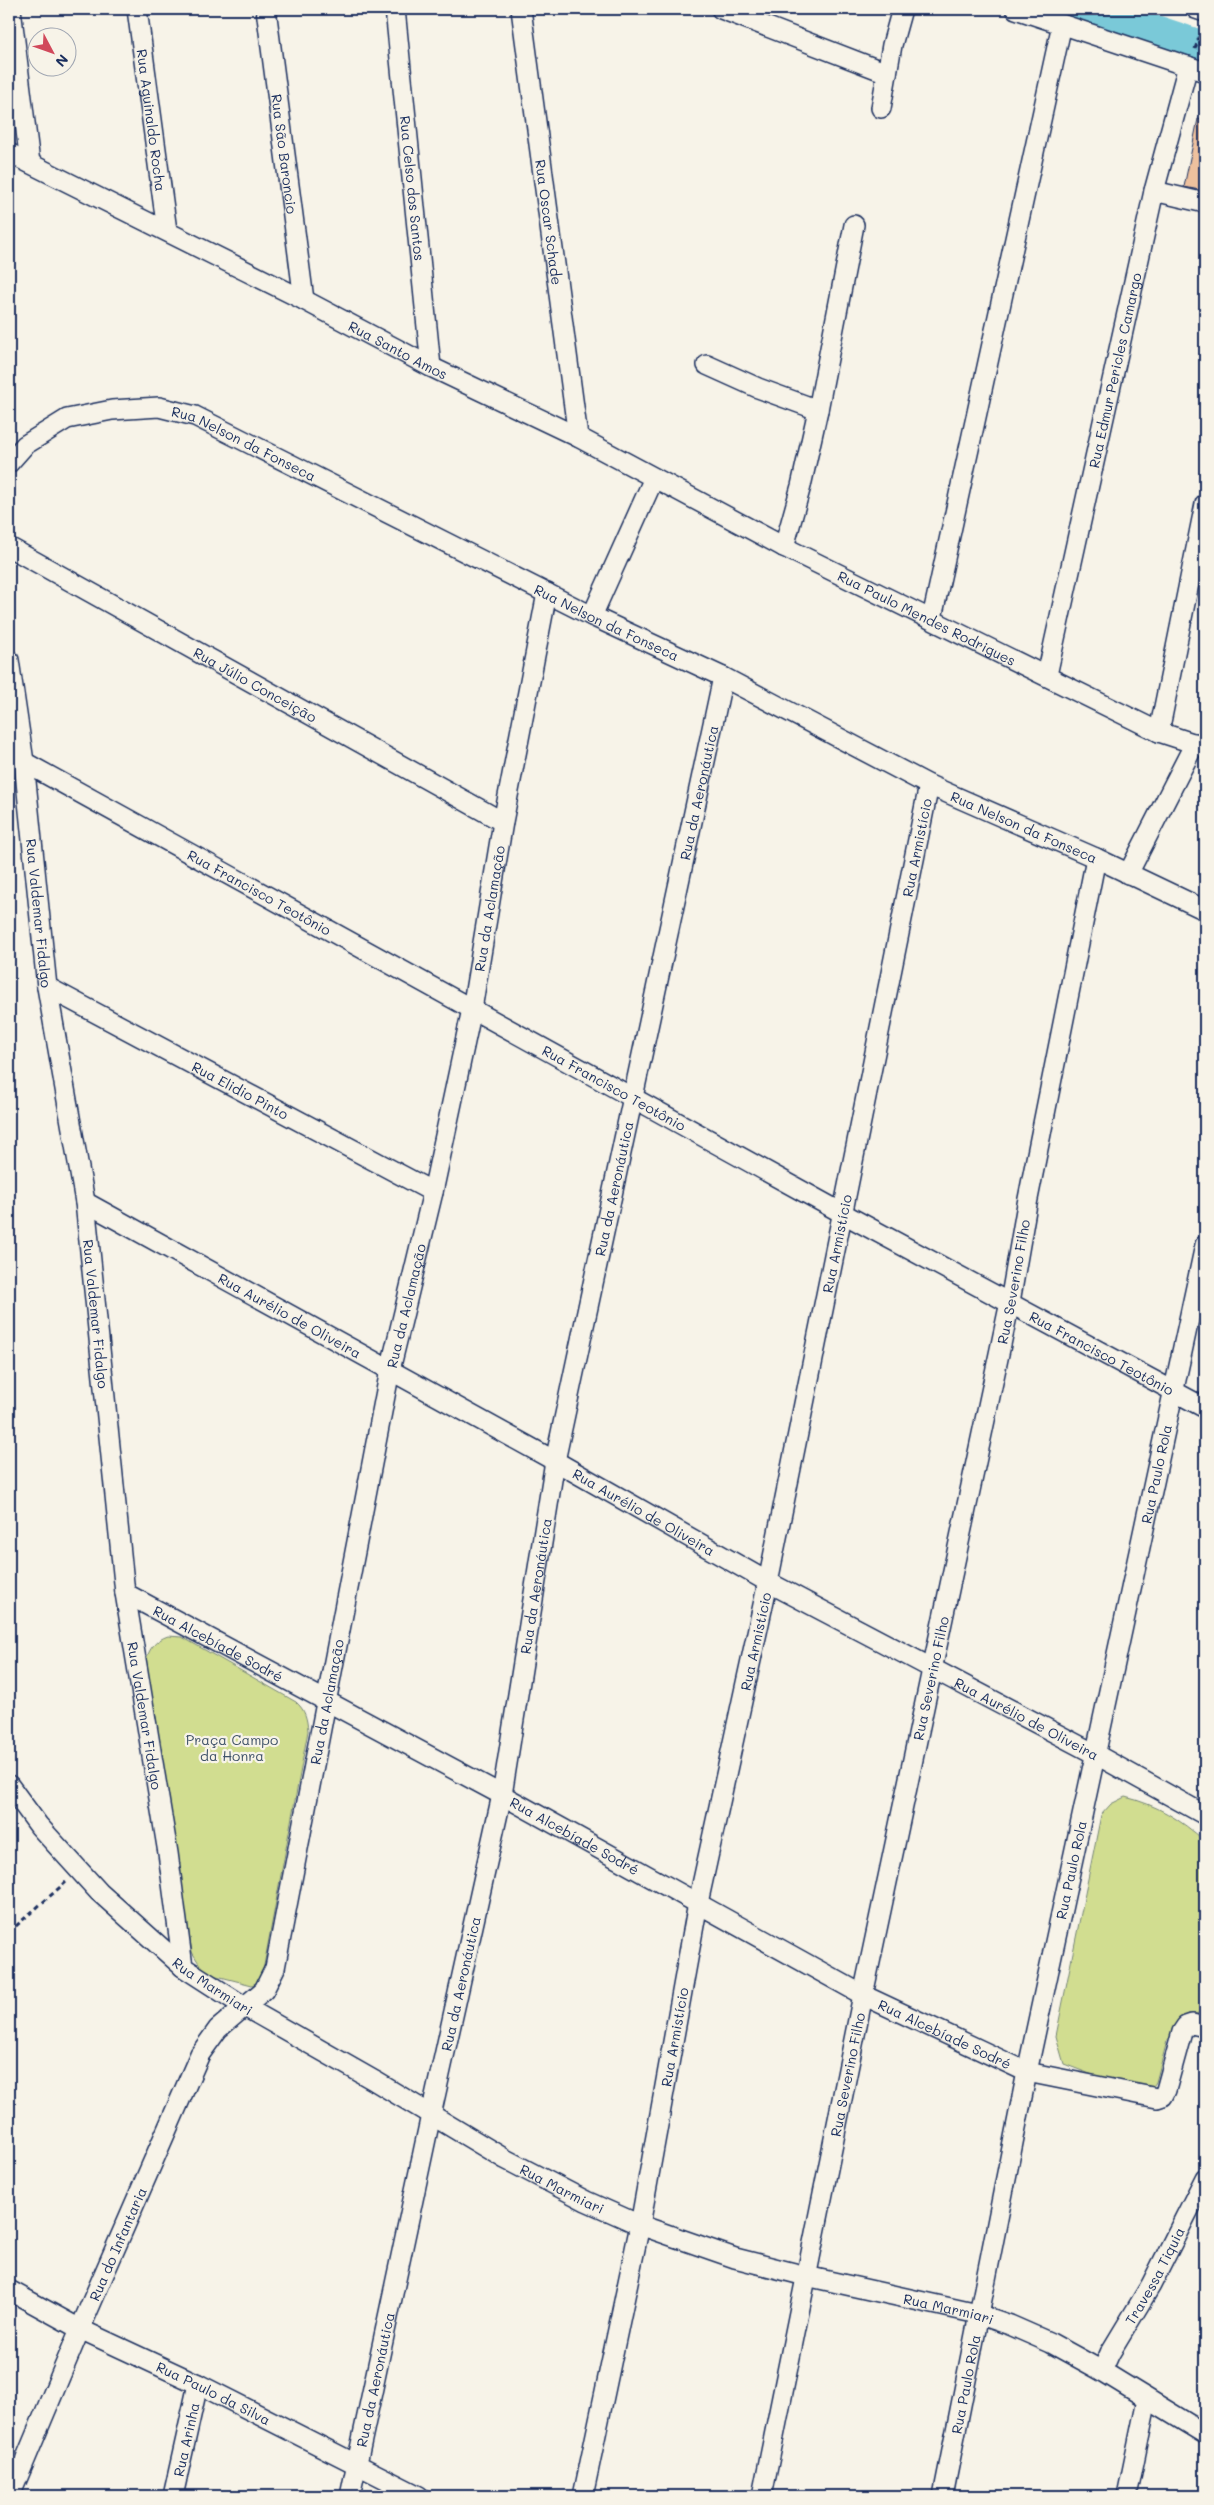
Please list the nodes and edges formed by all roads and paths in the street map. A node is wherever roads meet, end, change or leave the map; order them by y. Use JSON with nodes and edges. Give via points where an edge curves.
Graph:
{"nodes":[{"id":1,"x":11,"y":9,"type":"edge"},
{"id":2,"x":137,"y":9,"type":"edge"},
{"id":3,"x":266,"y":9,"type":"edge"},
{"id":4,"x":394,"y":9,"type":"edge"},
{"id":5,"x":521,"y":9,"type":"edge"},
{"id":6,"x":721,"y":9,"type":"edge"},
{"id":7,"x":902,"y":9,"type":"edge"},
{"id":8,"x":1016,"y":9,"type":"edge"},
{"id":9,"x":1196,"y":9,"type":"edge"},
{"id":10,"x":1205,"y":12,"type":"edge"},
{"id":11,"x":1205,"y":22,"type":"edge"},
{"id":12,"x":1062,"y":24,"type":"junction"},
{"id":13,"x":1197,"y":69,"type":"edge"},
{"id":14,"x":887,"y":73,"type":"junction"},
{"id":15,"x":880,"y":108,"type":"dead end"},
{"id":16,"x":9,"y":153,"type":"edge"},
{"id":17,"x":30,"y":163,"type":"junction"},
{"id":18,"x":1154,"y":191,"type":"junction"},
{"id":19,"x":1205,"y":202,"type":"edge"},
{"id":20,"x":854,"y":225,"type":"dead end"},
{"id":21,"x":167,"y":231,"type":"junction"},
{"id":22,"x":304,"y":300,"type":"junction"},
{"id":23,"x":707,"y":365,"type":"dead end"},
{"id":24,"x":431,"y":367,"type":"junction"},
{"id":25,"x":818,"y":410,"type":"junction"},
{"id":26,"x":578,"y":437,"type":"junction"},
{"id":27,"x":9,"y":463,"type":"edge"},
{"id":28,"x":654,"y":478,"type":"junction"},
{"id":29,"x":1205,"y":504,"type":"edge"},
{"id":30,"x":9,"y":547,"type":"edge"},
{"id":31,"x":784,"y":547,"type":"junction"},
{"id":32,"x":547,"y":593,"type":"junction"},
{"id":33,"x":592,"y":616,"type":"junction"},
{"id":34,"x":932,"y":618,"type":"junction"},
{"id":35,"x":9,"y":660,"type":"edge"},
{"id":36,"x":1047,"y":675,"type":"junction"},
{"id":37,"x":723,"y":677,"type":"junction"},
{"id":38,"x":1159,"y":732,"type":"junction"},
{"id":39,"x":1200,"y":745,"type":"edge"},
{"id":40,"x":24,"y":762,"type":"junction"},
{"id":41,"x":929,"y":786,"type":"junction"},
{"id":42,"x":503,"y":822,"type":"junction"},
{"id":43,"x":1096,"y":858,"type":"junction"},
{"id":44,"x":1128,"y":874,"type":"junction"},
{"id":45,"x":1205,"y":910,"type":"edge"},
{"id":46,"x":48,"y":987,"type":"junction"},
{"id":47,"x":472,"y":1009,"type":"junction"},
{"id":48,"x":632,"y":1095,"type":"junction"},
{"id":49,"x":433,"y":1192,"type":"junction"},
{"id":50,"x":84,"y":1202,"type":"junction"},
{"id":51,"x":842,"y":1213,"type":"junction"},
{"id":52,"x":1205,"y":1245,"type":"edge"},
{"id":53,"x":1010,"y":1302,"type":"junction"},
{"id":54,"x":390,"y":1370,"type":"junction"},
{"id":55,"x":1172,"y":1390,"type":"junction"},
{"id":56,"x":1205,"y":1408,"type":"edge"},
{"id":57,"x":555,"y":1461,"type":"junction"},
{"id":58,"x":768,"y":1582,"type":"junction"},
{"id":59,"x":124,"y":1593,"type":"junction"},
{"id":60,"x":932,"y":1668,"type":"junction"},
{"id":61,"x":327,"y":1700,"type":"junction"},
{"id":62,"x":1095,"y":1754,"type":"junction"},
{"id":63,"x":9,"y":1785,"type":"edge"},
{"id":64,"x":502,"y":1795,"type":"junction"},
{"id":65,"x":1205,"y":1815,"type":"edge"},
{"id":66,"x":79,"y":1870,"type":"junction"},
{"id":67,"x":698,"y":1903,"type":"junction"},
{"id":68,"x":9,"y":1932,"type":"edge"},
{"id":69,"x":183,"y":1967,"type":"junction"},
{"id":70,"x":862,"y":1996,"type":"junction"},
{"id":71,"x":244,"y":2007,"type":"junction"},
{"id":72,"x":1205,"y":2027,"type":"edge"},
{"id":73,"x":1027,"y":2072,"type":"junction"},
{"id":74,"x":430,"y":2115,"type":"junction"},
{"id":75,"x":1205,"y":2178,"type":"edge"},
{"id":76,"x":1200,"y":2204,"type":"edge"},
{"id":77,"x":640,"y":2225,"type":"junction"},
{"id":78,"x":806,"y":2276,"type":"junction"},
{"id":79,"x":9,"y":2290,"type":"edge"},
{"id":80,"x":978,"y":2314,"type":"junction"},
{"id":81,"x":80,"y":2329,"type":"junction"},
{"id":82,"x":1102,"y":2371,"type":"junction"},
{"id":83,"x":198,"y":2384,"type":"junction"},
{"id":84,"x":1147,"y":2399,"type":"junction"},
{"id":85,"x":1205,"y":2434,"type":"edge"},
{"id":86,"x":357,"y":2464,"type":"junction"},
{"id":87,"x":10,"y":2496,"type":"edge"},
{"id":88,"x":173,"y":2496,"type":"edge"},
{"id":89,"x":350,"y":2496,"type":"edge"},
{"id":90,"x":419,"y":2496,"type":"edge"},
{"id":91,"x":583,"y":2496,"type":"edge"},
{"id":92,"x":762,"y":2496,"type":"edge"},
{"id":93,"x":944,"y":2496,"type":"edge"},
{"id":94,"x":1127,"y":2496,"type":"edge"}],
"edges":[{"from":1,"to":17,"type":"street"},
{"from":2,"to":21,"type":"street","name":"Rua Aguinaldo Rocha"},
{"from":3,"to":22,"type":"street","name":"Rua São Baroncio"},
{"from":4,"to":24,"type":"street","name":"Rua Celso dos Santos"},
{"from":5,"to":26,"type":"street","name":"Rua Oscar Schade"},
{"from":6,"to":14,"type":"street"},
{"from":7,"to":14,"type":"street"},
{"from":8,"to":12,"type":"street"},
{"from":9,"to":10,"type":"street"},
{"from":11,"to":13,"type":"path"},
{"from":12,"to":13,"type":"street"},
{"from":12,"to":34,"type":"street"},
{"from":13,"to":18,"type":"street","name":"Rua Edmur Pericles Camargo"},
{"from":14,"to":15,"type":"street"},
{"from":16,"to":17,"type":"street","name":"Rua Santo Amos"},
{"from":17,"to":21,"type":"street","name":"Rua Santo Amos"},
{"from":18,"to":19,"type":"street"},
{"from":18,"to":36,"type":"street","name":"Rua Edmur Pericles Camargo"},
{"from":20,"to":25,"type":"street"},
{"from":21,"to":22,"type":"street","name":"Rua Santo Amos"},
{"from":22,"to":24,"type":"street","name":"Rua Santo Amos"},
{"from":23,"to":25,"type":"street"},
{"from":24,"to":26,"type":"street","name":"Rua Santo Amos"},
{"from":25,"to":31,"type":"street"},
{"from":26,"to":28,"type":"street","name":"Rua Santo Amos"},
{"from":27,"to":32,"type":"street","name":"Rua Nelson da Fonseca","via":[[26,445],[67,419],[112,410],[159,407],[195,416]]},
{"from":28,"to":31,"type":"street","name":"Rua Paulo Mendes Rodrigues"},
{"from":28,"to":33,"type":"street"},
{"from":29,"to":38,"type":"street"},
{"from":30,"to":42,"type":"street","name":"Rua Júlio Conceição"},
{"from":31,"to":34,"type":"street","name":"Rua Paulo Mendes Rodrigues"},
{"from":32,"to":33,"type":"street","name":"Rua Nelson da Fonseca"},
{"from":32,"to":42,"type":"street","name":"Rua da Aclamação"},
{"from":33,"to":37,"type":"street","name":"Rua Nelson da Fonseca"},
{"from":34,"to":36,"type":"street","name":"Rua Paulo Mendes Rodrigues"},
{"from":35,"to":40,"type":"street","name":"Rua Valdemar Fidalgo"},
{"from":36,"to":38,"type":"street","name":"Rua Paulo Mendes Rodrigues"},
{"from":37,"to":41,"type":"street","name":"Rua Nelson da Fonseca"},
{"from":37,"to":48,"type":"street","name":"Rua da Aeronáutica"},
{"from":38,"to":39,"type":"street","name":"Rua Paulo Mendes Rodrigues"},
{"from":39,"to":44,"type":"street"},
{"from":40,"to":46,"type":"street","name":"Rua Valdemar Fidalgo"},
{"from":40,"to":47,"type":"street","name":"Rua Francisco Teotônio"},
{"from":41,"to":43,"type":"street","name":"Rua Nelson da Fonseca"},
{"from":41,"to":51,"type":"street","name":"Rua Armistício"},
{"from":42,"to":47,"type":"street","name":"Rua da Aclamação"},
{"from":43,"to":44,"type":"street","name":"Rua Nelson da Fonseca"},
{"from":43,"to":53,"type":"street","name":"Rua Severino Filho"},
{"from":44,"to":45,"type":"street","name":"Rua Nelson da Fonseca"},
{"from":46,"to":49,"type":"street","name":"Rua Elidio Pinto"},
{"from":46,"to":50,"type":"street","name":"Rua Valdemar Fidalgo"},
{"from":47,"to":48,"type":"street","name":"Rua Francisco Teotônio"},
{"from":47,"to":49,"type":"street","name":"Rua da Aclamação"},
{"from":48,"to":51,"type":"street","name":"Rua Francisco Teotônio"},
{"from":48,"to":57,"type":"street","name":"Rua da Aeronáutica"},
{"from":49,"to":54,"type":"street","name":"Rua da Aclamação"},
{"from":50,"to":54,"type":"street","name":"Rua Aurélio de Oliveira"},
{"from":50,"to":59,"type":"street","name":"Rua Valdemar Fidalgo"},
{"from":51,"to":53,"type":"street","name":"Rua Francisco Teotônio"},
{"from":51,"to":58,"type":"street","name":"Rua Armistício"},
{"from":52,"to":55,"type":"street","name":"Rua Paulo Rola"},
{"from":53,"to":55,"type":"street","name":"Rua Francisco Teotônio"},
{"from":53,"to":60,"type":"street","name":"Rua Severino Filho"},
{"from":54,"to":57,"type":"street","name":"Rua Aurélio de Oliveira"},
{"from":54,"to":61,"type":"street","name":"Rua da Aclamação"},
{"from":55,"to":56,"type":"street","name":"Rua Francisco Teotônio"},
{"from":55,"to":62,"type":"street","name":"Rua Paulo Rola"},
{"from":57,"to":58,"type":"street","name":"Rua Aurélio de Oliveira"},
{"from":57,"to":64,"type":"street","name":"Rua da Aeronáutica"},
{"from":58,"to":60,"type":"street","name":"Rua Aurélio de Oliveira"},
{"from":58,"to":67,"type":"street","name":"Rua Armistício"},
{"from":59,"to":61,"type":"street","name":"Rua Alcebíade Sodré"},
{"from":59,"to":69,"type":"street","name":"Rua Valdemar Fidalgo","via":[[168,1854]]},
{"from":60,"to":62,"type":"street","name":"Rua Aurélio de Oliveira"},
{"from":60,"to":70,"type":"street","name":"Rua Severino Filho"},
{"from":61,"to":64,"type":"street","name":"Rua Alcebíade Sodré"},
{"from":61,"to":71,"type":"street","name":"Rua da Aclamação","via":[[275,1968],[264,1990]]},
{"from":62,"to":65,"type":"street","name":"Rua Aurélio de Oliveira"},
{"from":62,"to":73,"type":"street","name":"Rua Paulo Rola"},
{"from":63,"to":66,"type":"street","name":"Rua Marmiari","via":[[39,1826]]},
{"from":64,"to":67,"type":"street","name":"Rua Alcebíade Sodré"},
{"from":64,"to":74,"type":"street","name":"Rua da Aeronáutica"},
{"from":66,"to":68,"type":"path"},
{"from":66,"to":69,"type":"street","name":"Rua Marmiari"},
{"from":67,"to":70,"type":"street","name":"Rua Alcebíade Sodré"},
{"from":67,"to":77,"type":"street","name":"Rua Armistício"},
{"from":69,"to":71,"type":"street","name":"Rua Marmiari"},
{"from":70,"to":73,"type":"street","name":"Rua Alcebíade Sodré"},
{"from":70,"to":78,"type":"street","name":"Rua Severino Filho"},
{"from":71,"to":74,"type":"street","name":"Rua Marmiari"},
{"from":71,"to":81,"type":"street","name":"Rua do Infantaria","via":[[218,2029],[200,2054]]},
{"from":72,"to":73,"type":"street","name":"Rua Alcebíade Sodré","via":[[1186,2026],[1166,2090],[1157,2098]]},
{"from":73,"to":80,"type":"street","name":"Rua Paulo Rola"},
{"from":74,"to":77,"type":"street","name":"Rua Marmiari","via":[[578,2197]]},
{"from":74,"to":86,"type":"street","name":"Rua da Aeronáutica"},
{"from":75,"to":76,"type":"street","name":"Travessa Tiquia"},
{"from":76,"to":82,"type":"street","name":"Travessa Tiquia"},
{"from":77,"to":78,"type":"street","name":"Rua Marmiari","via":[[735,2258]]},
{"from":77,"to":91,"type":"street","name":"Rua Armistício"},
{"from":78,"to":80,"type":"street","name":"Rua Marmiari"},
{"from":78,"to":92,"type":"street","name":"Rua Severino Filho"},
{"from":79,"to":81,"type":"street","name":"Rua Paulo da Silva"},
{"from":80,"to":82,"type":"street","name":"Rua Marmiari","via":[[1051,2343]]},
{"from":80,"to":93,"type":"street","name":"Rua Paulo Rola"},
{"from":81,"to":83,"type":"street","name":"Rua Paulo da Silva"},
{"from":81,"to":87,"type":"street","name":"Rua do Infantaria"},
{"from":82,"to":84,"type":"street","name":"Rua Marmiari"},
{"from":83,"to":86,"type":"street","name":"Rua Paulo da Silva"},
{"from":83,"to":88,"type":"street","name":"Rua Arinha"},
{"from":84,"to":85,"type":"street","name":"Rua Marmiari"},
{"from":84,"to":94,"type":"street"},
{"from":86,"to":89,"type":"street","name":"Rua da Aeronáutica"},
{"from":86,"to":90,"type":"street","name":"Rua Paulo da Silva"}]}
